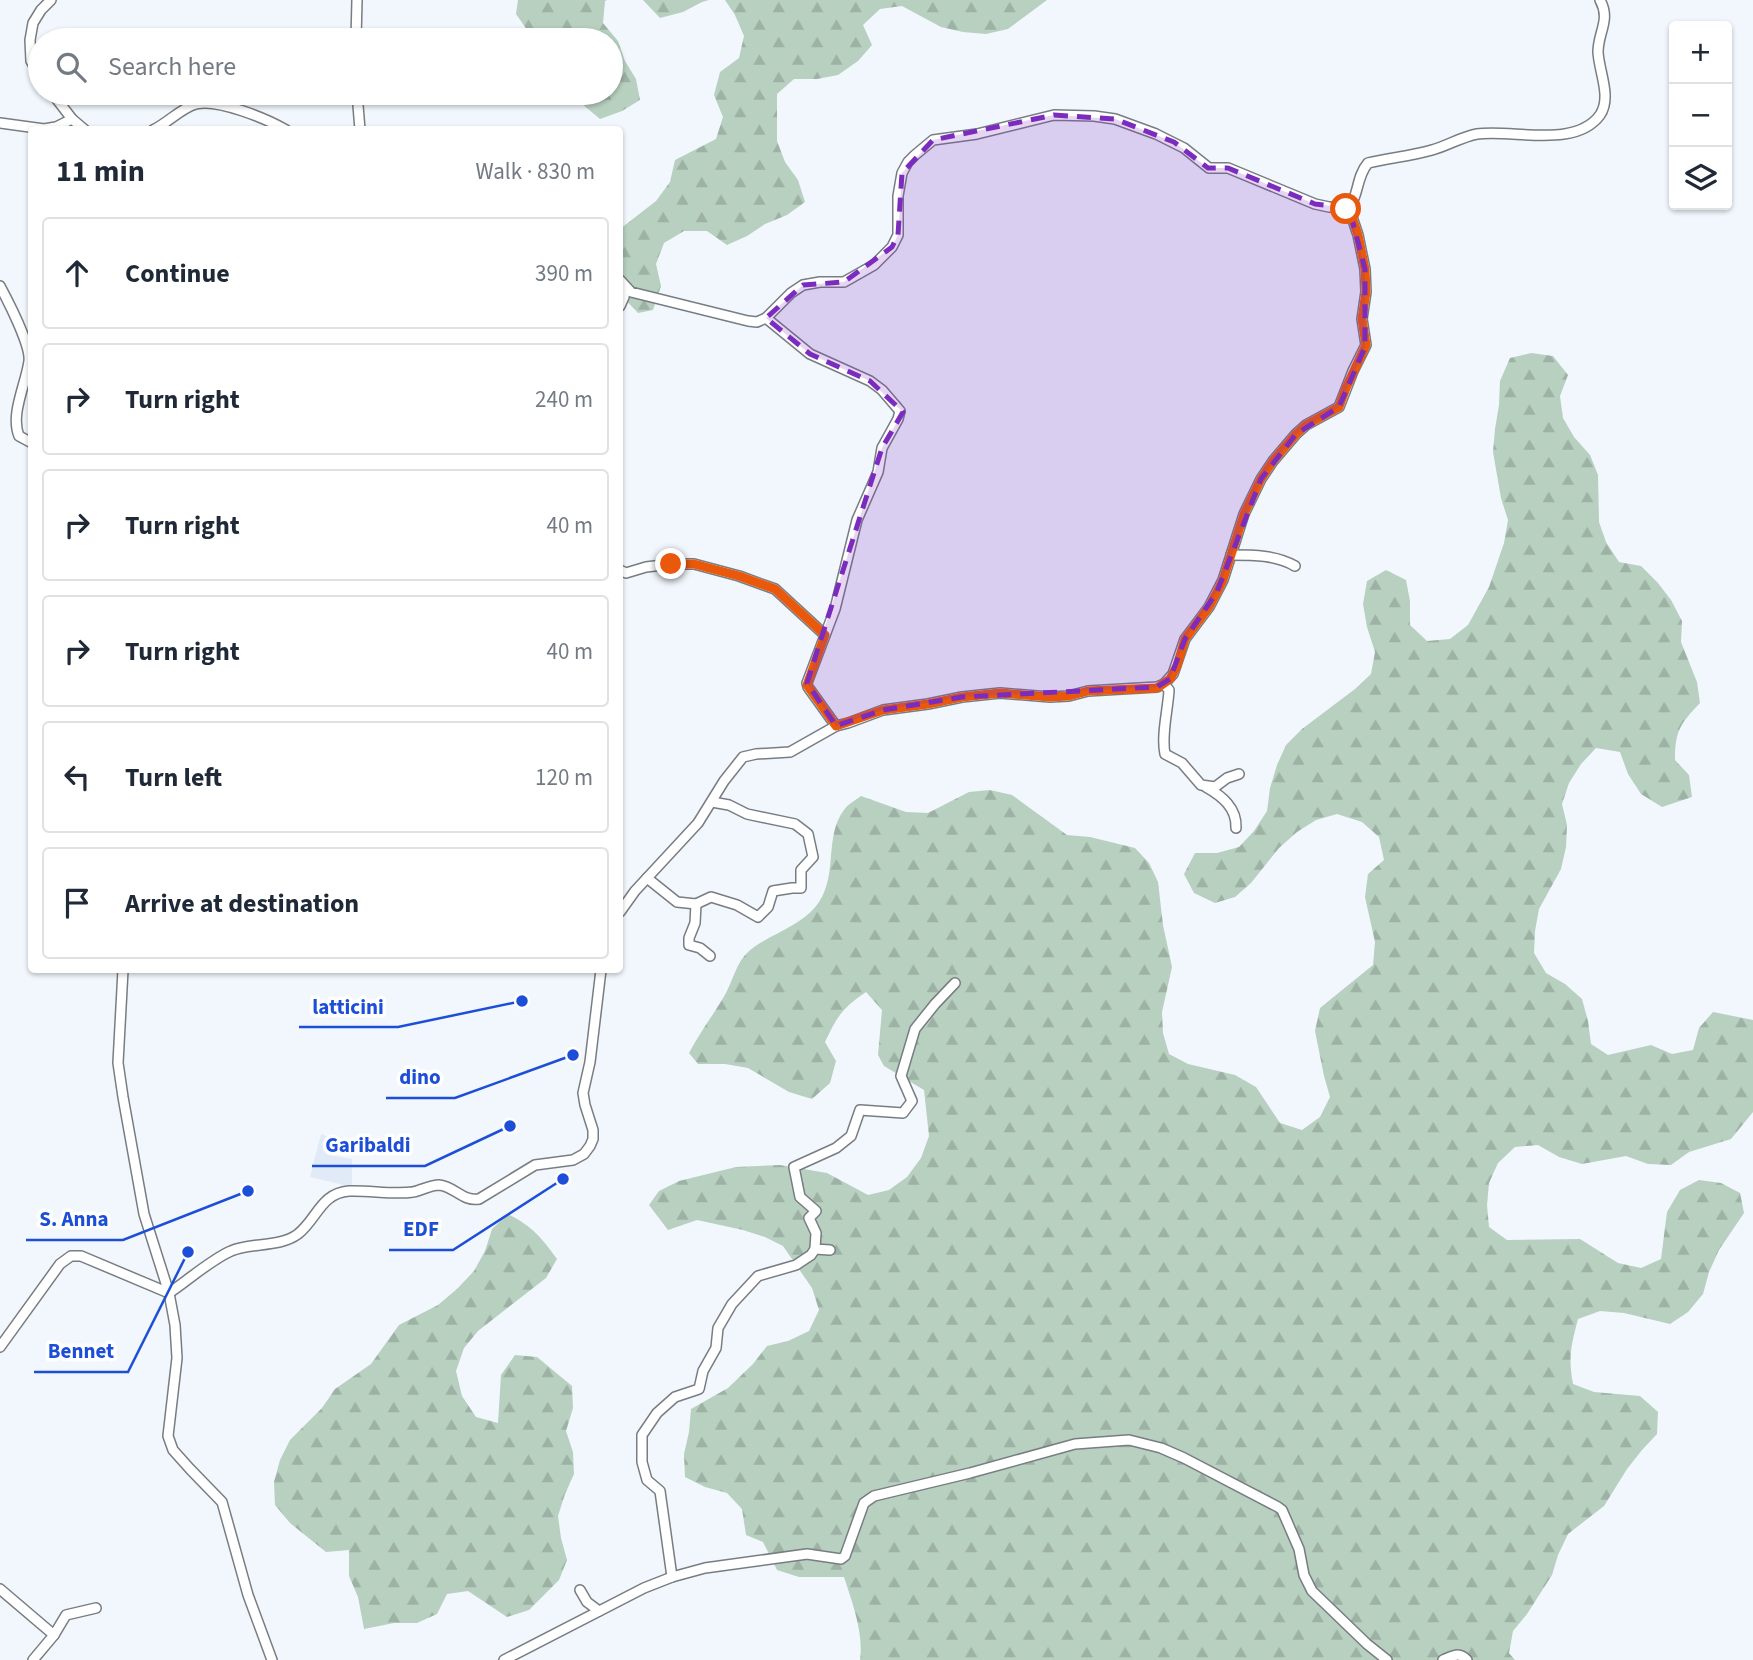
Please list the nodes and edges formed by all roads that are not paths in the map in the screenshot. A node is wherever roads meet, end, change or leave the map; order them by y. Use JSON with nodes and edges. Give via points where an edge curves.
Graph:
{"nodes":[{"id":1,"x":51,"y":0,"type":"edge"},
{"id":2,"x":357,"y":0,"type":"edge"},
{"id":3,"x":1600,"y":0,"type":"edge"},
{"id":4,"x":32,"y":28,"type":"edge"},
{"id":5,"x":356,"y":28,"type":"edge"},
{"id":6,"x":61,"y":105,"type":"edge"},
{"id":7,"x":192,"y":105,"type":"edge"},
{"id":8,"x":218,"y":105,"type":"edge"},
{"id":9,"x":358,"y":105,"type":"edge"},
{"id":10,"x":72,"y":119,"type":"junction"},
{"id":11,"x":0,"y":123,"type":"edge"},
{"id":12,"x":58,"y":126,"type":"edge"},
{"id":13,"x":80,"y":126,"type":"edge"},
{"id":14,"x":159,"y":126,"type":"edge"},
{"id":15,"x":277,"y":126,"type":"edge"},
{"id":16,"x":360,"y":126,"type":"edge"},
{"id":17,"x":28,"y":127,"type":"edge"},
{"id":18,"x":1349,"y":208,"type":"junction"},
{"id":19,"x":623,"y":285,"type":"edge"},
{"id":20,"x":0,"y":286,"type":"edge"},
{"id":21,"x":766,"y":318,"type":"junction"},
{"id":22,"x":28,"y":355,"type":"edge"},
{"id":23,"x":28,"y":362,"type":"edge"},
{"id":24,"x":28,"y":441,"type":"edge"},
{"id":25,"x":1231,"y":555,"type":"junction"},
{"id":26,"x":1295,"y":566,"type":"dead end"},
{"id":27,"x":623,"y":572,"type":"edge"},
{"id":28,"x":825,"y":635,"type":"junction"},
{"id":29,"x":1164,"y":684,"type":"junction"},
{"id":30,"x":836,"y":726,"type":"junction"},
{"id":31,"x":1239,"y":774,"type":"dead end"},
{"id":32,"x":1201,"y":785,"type":"junction"},
{"id":33,"x":712,"y":802,"type":"junction"},
{"id":34,"x":1236,"y":828,"type":"dead end"},
{"id":35,"x":648,"y":878,"type":"junction"},
{"id":36,"x":696,"y":904,"type":"junction"},
{"id":37,"x":623,"y":908,"type":"edge"},
{"id":38,"x":710,"y":956,"type":"dead end"},
{"id":39,"x":123,"y":973,"type":"edge"},
{"id":40,"x":601,"y":973,"type":"edge"},
{"id":41,"x":955,"y":983,"type":"dead end"},
{"id":42,"x":816,"y":1249,"type":"junction"},
{"id":43,"x":830,"y":1250,"type":"dead end"},
{"id":44,"x":169,"y":1293,"type":"junction"},
{"id":45,"x":0,"y":1346,"type":"edge"},
{"id":46,"x":672,"y":1577,"type":"junction"},
{"id":47,"x":0,"y":1590,"type":"edge"},
{"id":48,"x":580,"y":1590,"type":"dead end"},
{"id":49,"x":96,"y":1608,"type":"dead end"},
{"id":50,"x":598,"y":1611,"type":"junction"},
{"id":51,"x":54,"y":1635,"type":"junction"},
{"id":52,"x":33,"y":1660,"type":"edge"},
{"id":53,"x":272,"y":1660,"type":"edge"},
{"id":54,"x":504,"y":1660,"type":"edge"},
{"id":55,"x":1387,"y":1660,"type":"edge"},
{"id":56,"x":1443,"y":1660,"type":"edge"},
{"id":57,"x":1467,"y":1660,"type":"edge"}],
"edges":[{"from":1,"to":4,"type":"street"},
{"from":2,"to":5,"type":"street"},
{"from":3,"to":18,"type":"street","via":[[1605,11],[1598,51],[1605,99],[1604,108],[1591,124],[1569,134],[1478,134],[1432,150],[1368,163]]},
{"from":6,"to":10,"type":"street"},
{"from":7,"to":14,"type":"street"},
{"from":8,"to":15,"type":"street"},
{"from":9,"to":16,"type":"street"},
{"from":10,"to":12,"type":"street"},
{"from":10,"to":13,"type":"street"},
{"from":11,"to":17,"type":"street"},
{"from":18,"to":21,"type":"street","via":[[1315,204],[1228,167],[1209,168],[1174,142],[1115,119],[1054,115],[933,140],[902,173],[898,235],[892,247],[871,267],[844,282],[803,285]]},
{"from":18,"to":25,"type":"street","via":[[1365,269],[1362,319],[1366,345],[1339,407],[1296,434],[1261,479]]},
{"from":19,"to":21,"type":"street","via":[[631,292],[748,321]]},
{"from":20,"to":22,"type":"street"},
{"from":21,"to":28,"type":"street","via":[[810,354],[883,390],[900,411],[881,448],[878,472],[857,520]]},
{"from":23,"to":24,"type":"street","via":[[16,428]]},
{"from":25,"to":26,"type":"street","via":[[1283,559]]},
{"from":25,"to":29,"type":"street","via":[[1217,592],[1185,639],[1173,674]]},
{"from":27,"to":28,"type":"street","via":[[694,564],[739,576],[775,589]]},
{"from":28,"to":30,"type":"street","via":[[807,685]]},
{"from":29,"to":30,"type":"street","via":[[1069,696],[1000,693],[962,697],[883,710]]},
{"from":29,"to":32,"type":"street","via":[[1169,690],[1165,754],[1182,763]]},
{"from":30,"to":33,"type":"street","via":[[790,752],[740,759]]},
{"from":31,"to":32,"type":"street","via":[[1215,787]]},
{"from":32,"to":34,"type":"street","via":[[1222,797]]},
{"from":33,"to":35,"type":"street"},
{"from":33,"to":36,"type":"street","via":[[795,824],[808,834],[813,857],[801,870],[801,888],[774,891],[758,917],[711,897]]},
{"from":35,"to":36,"type":"street","via":[[677,902]]},
{"from":35,"to":37,"type":"street"},
{"from":36,"to":38,"type":"street","via":[[689,945]]},
{"from":39,"to":44,"type":"street","via":[[118,1063],[144,1214]]},
{"from":40,"to":44,"type":"street","via":[[583,1094],[593,1139],[584,1154],[535,1165],[479,1199],[468,1199],[438,1185],[413,1192],[335,1193],[296,1236],[233,1250]]},
{"from":41,"to":42,"type":"street","via":[[915,1030],[901,1076],[912,1101],[903,1113],[860,1110],[851,1136],[794,1167],[800,1197],[816,1211],[809,1217]]},
{"from":42,"to":43,"type":"street"},
{"from":42,"to":46,"type":"street","via":[[796,1265],[758,1276],[732,1304],[718,1328],[716,1348],[699,1389],[675,1397],[642,1435],[647,1480],[660,1491]]},
{"from":44,"to":45,"type":"street","via":[[81,1256],[71,1256],[53,1272]]},
{"from":44,"to":53,"type":"street","via":[[177,1358],[168,1437],[173,1450],[222,1502]]},
{"from":46,"to":50,"type":"street"},
{"from":46,"to":55,"type":"street","via":[[807,1554],[841,1559],[864,1503],[874,1496],[1075,1444],[1129,1440],[1184,1458],[1282,1510],[1312,1591]]},
{"from":47,"to":51,"type":"street"},
{"from":48,"to":50,"type":"street"},
{"from":49,"to":51,"type":"street","via":[[66,1615]]},
{"from":50,"to":54,"type":"street"},
{"from":51,"to":52,"type":"street"},
{"from":56,"to":57,"type":"street","via":[[1457,1654]]}]}
